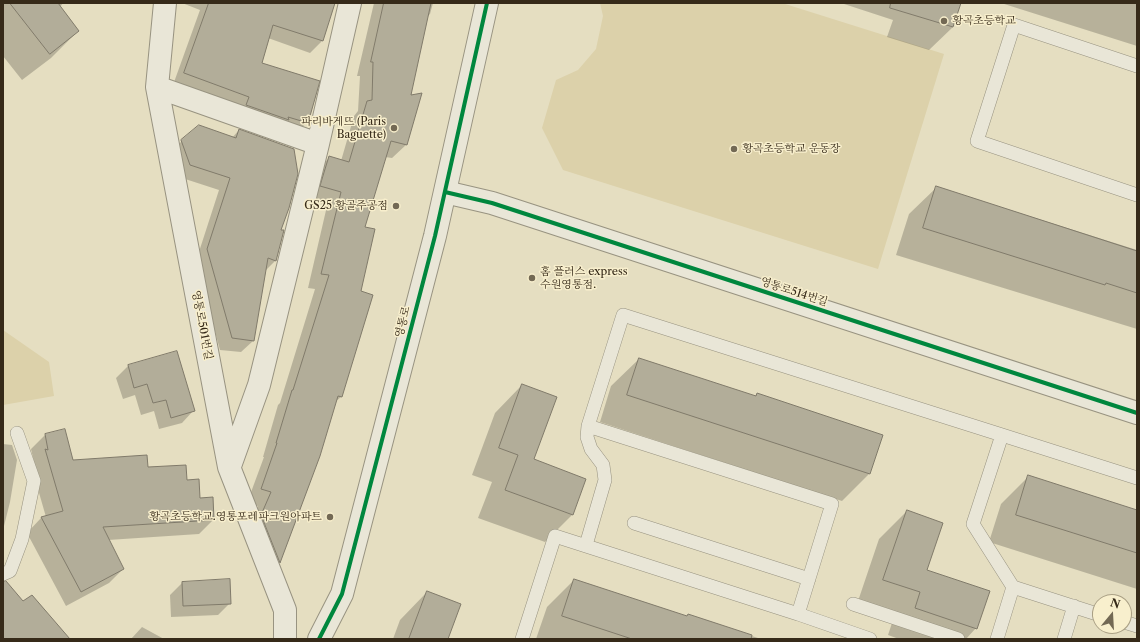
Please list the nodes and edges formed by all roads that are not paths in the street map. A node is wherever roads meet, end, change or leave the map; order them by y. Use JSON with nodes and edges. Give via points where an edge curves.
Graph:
{"nodes":[{"id":1,"x":165,"y":3,"type":"edge"},
{"id":2,"x":350,"y":3,"type":"edge"},
{"id":3,"x":487,"y":3,"type":"edge"},
{"id":4,"x":1137,"y":66,"type":"edge"},
{"id":5,"x":157,"y":87,"type":"junction"},
{"id":6,"x":318,"y":144,"type":"junction"},
{"id":7,"x":445,"y":192,"type":"junction"},
{"id":8,"x":1137,"y":195,"type":"edge"},
{"id":9,"x":1137,"y":413,"type":"edge"},
{"id":10,"x":588,"y":426,"type":"junction"},
{"id":11,"x":17,"y":433,"type":"dead end"},
{"id":12,"x":1002,"y":434,"type":"junction"},
{"id":13,"x":229,"y":467,"type":"junction"},
{"id":14,"x":1137,"y":478,"type":"edge"},
{"id":15,"x":634,"y":523,"type":"dead end"},
{"id":16,"x":586,"y":545,"type":"junction"},
{"id":17,"x":3,"y":574,"type":"edge"},
{"id":18,"x":809,"y":579,"type":"junction"},
{"id":19,"x":1013,"y":587,"type":"junction"},
{"id":20,"x":853,"y":604,"type":"dead end"},
{"id":21,"x":1074,"y":606,"type":"junction"},
{"id":22,"x":1092,"y":612,"type":"edge"},
{"id":23,"x":798,"y":614,"type":"junction"},
{"id":24,"x":285,"y":639,"type":"edge"},
{"id":25,"x":319,"y":639,"type":"edge"},
{"id":26,"x":522,"y":639,"type":"edge"},
{"id":27,"x":870,"y":639,"type":"edge"},
{"id":28,"x":958,"y":639,"type":"edge"},
{"id":29,"x":997,"y":639,"type":"edge"},
{"id":30,"x":1064,"y":639,"type":"edge"}],
"edges":[{"from":1,"to":5,"type":"street","name":"영통로501번길"},
{"from":2,"to":6,"type":"street"},
{"from":3,"to":7,"type":"street","name":"영통로"},
{"from":4,"to":8,"type":"lane","via":[[1014,25],[977,141]]},
{"from":5,"to":6,"type":"street"},
{"from":5,"to":13,"type":"street","name":"영통로501번길"},
{"from":6,"to":13,"type":"street","via":[[259,385]]},
{"from":7,"to":9,"type":"street","name":"영통로514번길","via":[[492,203]]},
{"from":7,"to":25,"type":"street","name":"영통로","via":[[342,594]]},
{"from":10,"to":12,"type":"lane","via":[[623,315]]},
{"from":10,"to":16,"type":"lane","via":[[587,437],[591,449],[603,465],[605,480]]},
{"from":10,"to":18,"type":"lane","via":[[832,504]]},
{"from":11,"to":17,"type":"lane","via":[[34,481],[22,539],[10,571]]},
{"from":12,"to":14,"type":"lane"},
{"from":12,"to":19,"type":"lane","via":[[973,524]]},
{"from":13,"to":24,"type":"street","name":"영통로501번길","via":[[285,610]]},
{"from":15,"to":18,"type":"lane"},
{"from":16,"to":23,"type":"lane"},
{"from":16,"to":26,"type":"lane","via":[[555,536]]},
{"from":18,"to":23,"type":"lane"},
{"from":19,"to":21,"type":"lane"},
{"from":19,"to":29,"type":"lane"},
{"from":20,"to":28,"type":"lane"},
{"from":21,"to":22,"type":"lane"},
{"from":21,"to":30,"type":"lane"},
{"from":23,"to":27,"type":"lane"}]}
